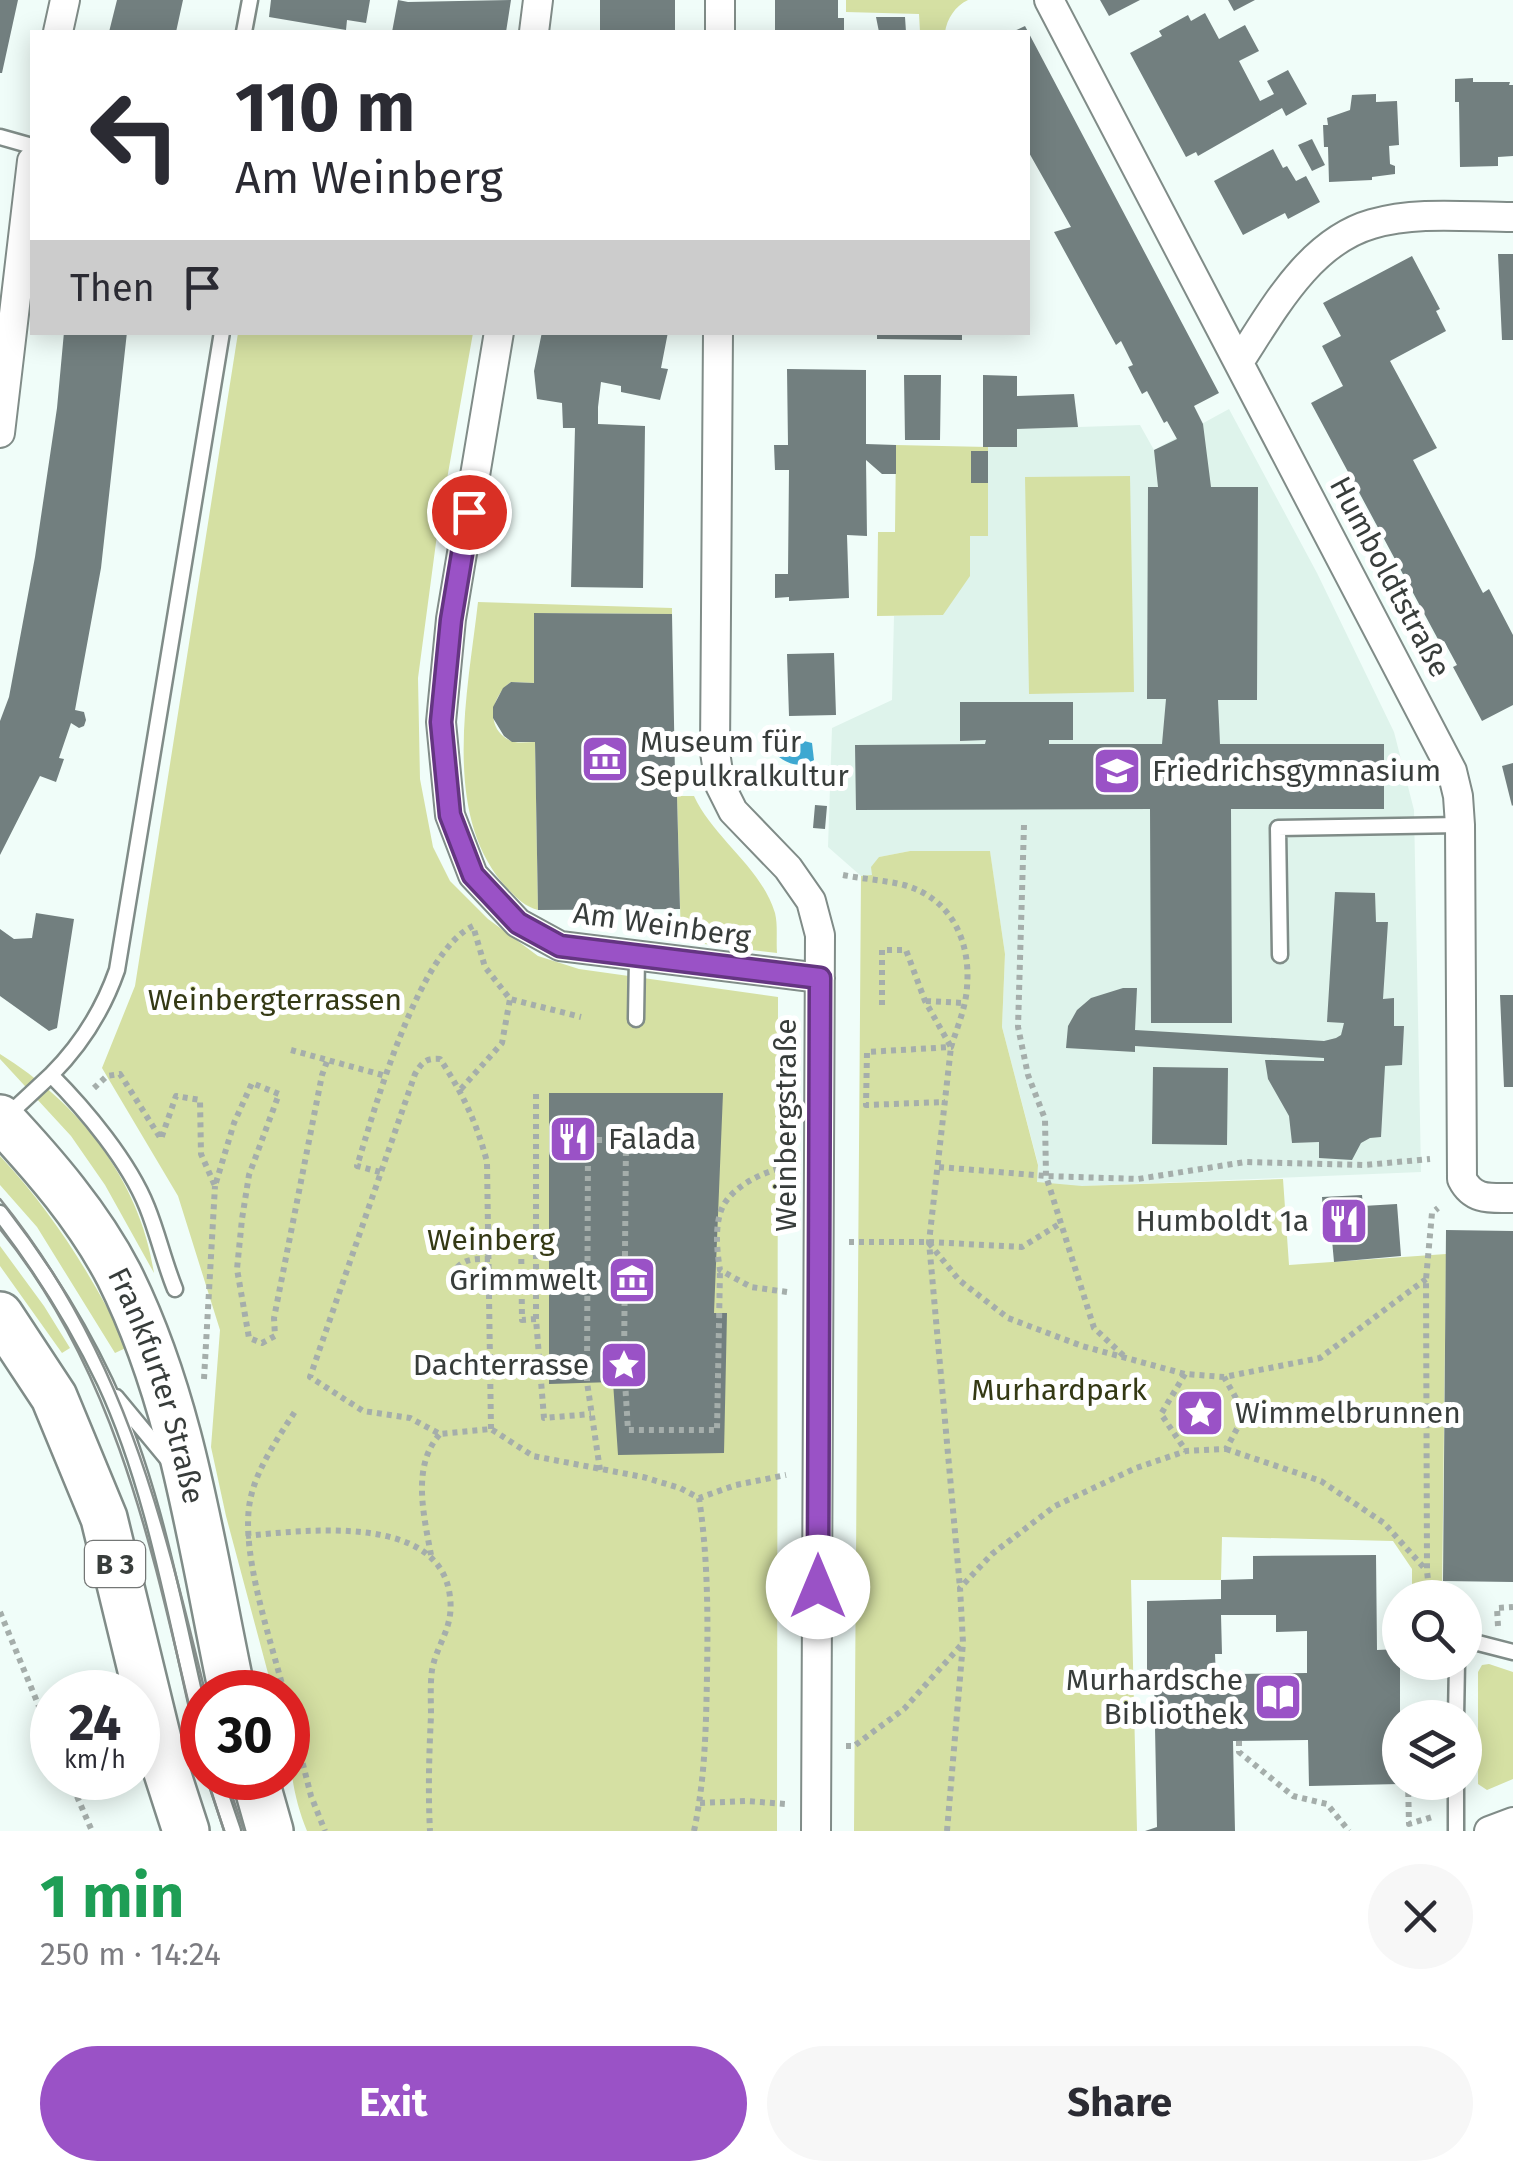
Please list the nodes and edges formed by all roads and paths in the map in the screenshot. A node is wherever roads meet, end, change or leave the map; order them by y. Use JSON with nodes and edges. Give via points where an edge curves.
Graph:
{"nodes":[{"id":1,"x":64,"y":0,"type":"edge"},
{"id":2,"x":250,"y":0,"type":"edge"},
{"id":3,"x":538,"y":0,"type":"edge"},
{"id":4,"x":720,"y":0,"type":"edge"},
{"id":5,"x":1049,"y":0,"type":"edge"},
{"id":6,"x":58,"y":30,"type":"edge"},
{"id":7,"x":244,"y":30,"type":"edge"},
{"id":8,"x":534,"y":30,"type":"edge"},
{"id":9,"x":720,"y":30,"type":"edge"},
{"id":10,"x":0,"y":137,"type":"edge"},
{"id":11,"x":30,"y":145,"type":"edge"},
{"id":12,"x":30,"y":178,"type":"edge"},
{"id":13,"x":1513,"y":217,"type":"edge"},
{"id":14,"x":222,"y":335,"type":"edge"},
{"id":15,"x":498,"y":335,"type":"edge"},
{"id":16,"x":718,"y":335,"type":"edge"},
{"id":17,"x":1240,"y":362,"type":"junction"},
{"id":18,"x":0,"y":433,"type":"edge"},
{"id":19,"x":1024,"y":825,"type":"dead end"},
{"id":20,"x":1460,"y":825,"type":"junction"},
{"id":21,"x":842,"y":876,"type":"dead end"},
{"id":22,"x":1280,"y":955,"type":"dead end"},
{"id":23,"x":637,"y":958,"type":"junction"},
{"id":24,"x":820,"y":978,"type":"junction"},
{"id":25,"x":510,"y":999,"type":"junction"},
{"id":26,"x":925,"y":1001,"type":"junction"},
{"id":27,"x":964,"y":1003,"type":"junction"},
{"id":28,"x":882,"y":1005,"type":"dead end"},
{"id":29,"x":580,"y":1017,"type":"dead end"},
{"id":30,"x":636,"y":1018,"type":"dead end"},
{"id":31,"x":952,"y":1047,"type":"junction"},
{"id":32,"x":290,"y":1050,"type":"dead end"},
{"id":33,"x":328,"y":1059,"type":"junction"},
{"id":34,"x":120,"y":1074,"type":"dead end"},
{"id":35,"x":52,"y":1075,"type":"junction"},
{"id":36,"x":386,"y":1076,"type":"junction"},
{"id":37,"x":461,"y":1089,"type":"junction"},
{"id":38,"x":536,"y":1094,"type":"dead end"},
{"id":39,"x":945,"y":1102,"type":"junction"},
{"id":40,"x":1,"y":1119,"type":"edge"},
{"id":41,"x":1430,"y":1159,"type":"dead end"},
{"id":42,"x":819,"y":1166,"type":"junction"},
{"id":43,"x":939,"y":1166,"type":"junction"},
{"id":44,"x":380,"y":1172,"type":"junction"},
{"id":45,"x":1046,"y":1176,"type":"junction"},
{"id":46,"x":215,"y":1186,"type":"junction"},
{"id":47,"x":1513,"y":1198,"type":"edge"},
{"id":48,"x":1438,"y":1208,"type":"dead end"},
{"id":49,"x":0,"y":1214,"type":"edge"},
{"id":50,"x":1060,"y":1223,"type":"junction"},
{"id":51,"x":534,"y":1232,"type":"junction"},
{"id":52,"x":818,"y":1242,"type":"junction"},
{"id":53,"x":929,"y":1242,"type":"junction"},
{"id":54,"x":490,"y":1259,"type":"junction"},
{"id":55,"x":720,"y":1270,"type":"junction"},
{"id":56,"x":490,"y":1274,"type":"junction"},
{"id":57,"x":521,"y":1274,"type":"junction"},
{"id":58,"x":1426,"y":1278,"type":"junction"},
{"id":59,"x":175,"y":1289,"type":"dead end"},
{"id":60,"x":491,"y":1292,"type":"junction"},
{"id":61,"x":818,"y":1294,"type":"junction"},
{"id":62,"x":0,"y":1315,"type":"edge"},
{"id":63,"x":536,"y":1319,"type":"junction"},
{"id":64,"x":1126,"y":1358,"type":"junction"},
{"id":65,"x":1185,"y":1374,"type":"junction"},
{"id":66,"x":1224,"y":1377,"type":"junction"},
{"id":67,"x":106,"y":1385,"type":"junction"},
{"id":68,"x":204,"y":1386,"type":"dead end"},
{"id":69,"x":296,"y":1410,"type":"dead end"},
{"id":70,"x":591,"y":1414,"type":"junction"},
{"id":71,"x":491,"y":1429,"type":"junction"},
{"id":72,"x":440,"y":1434,"type":"junction"},
{"id":73,"x":1226,"y":1449,"type":"junction"},
{"id":74,"x":1186,"y":1451,"type":"junction"},
{"id":75,"x":818,"y":1468,"type":"junction"},
{"id":76,"x":600,"y":1470,"type":"junction"},
{"id":77,"x":188,"y":1485,"type":"junction"},
{"id":78,"x":699,"y":1498,"type":"junction"},
{"id":79,"x":246,"y":1536,"type":"junction"},
{"id":80,"x":430,"y":1554,"type":"junction"},
{"id":81,"x":1427,"y":1571,"type":"junction"},
{"id":82,"x":1428,"y":1580,"type":"edge"},
{"id":83,"x":960,"y":1588,"type":"junction"},
{"id":84,"x":0,"y":1612,"type":"edge"},
{"id":85,"x":963,"y":1642,"type":"junction"},
{"id":86,"x":1482,"y":1643,"type":"edge"},
{"id":87,"x":1513,"y":1652,"type":"edge"},
{"id":88,"x":188,"y":1670,"type":"edge"},
{"id":89,"x":227,"y":1670,"type":"edge"},
{"id":90,"x":279,"y":1670,"type":"edge"},
{"id":91,"x":30,"y":1685,"type":"edge"},
{"id":92,"x":1239,"y":1741,"type":"dead end"},
{"id":93,"x":854,"y":1746,"type":"dead end"},
{"id":94,"x":310,"y":1796,"type":"edge"},
{"id":95,"x":79,"y":1800,"type":"edge"},
{"id":96,"x":223,"y":1800,"type":"edge"},
{"id":97,"x":261,"y":1800,"type":"edge"},
{"id":98,"x":1456,"y":1800,"type":"edge"},
{"id":99,"x":700,"y":1803,"type":"junction"},
{"id":100,"x":816,"y":1818,"type":"edge"},
{"id":101,"x":1513,"y":1822,"type":"edge"},
{"id":102,"x":92,"y":1831,"type":"edge"},
{"id":103,"x":186,"y":1831,"type":"edge"},
{"id":104,"x":233,"y":1831,"type":"edge"},
{"id":105,"x":270,"y":1831,"type":"edge"},
{"id":106,"x":325,"y":1831,"type":"edge"},
{"id":107,"x":430,"y":1831,"type":"edge"},
{"id":108,"x":694,"y":1831,"type":"edge"},
{"id":109,"x":947,"y":1831,"type":"edge"},
{"id":110,"x":1349,"y":1831,"type":"edge"},
{"id":111,"x":1456,"y":1831,"type":"edge"},
{"id":112,"x":1489,"y":1831,"type":"edge"}],
"edges":[{"from":1,"to":6,"type":"street"},
{"from":2,"to":7,"type":"lane"},
{"from":3,"to":8,"type":"street"},
{"from":4,"to":9,"type":"street"},
{"from":5,"to":17,"type":"street","name":"Humboldtstraße"},
{"from":10,"to":11,"type":"lane"},
{"from":12,"to":18,"type":"street"},
{"from":13,"to":17,"type":"street","via":[[1418,216],[1374,223],[1338,239],[1305,268]]},
{"from":14,"to":35,"type":"lane","via":[[117,970],[104,1006]]},
{"from":15,"to":23,"type":"street","name":"Am Weinberg","via":[[451,620],[441,722],[450,815],[473,875],[518,923],[560,946]]},
{"from":16,"to":24,"type":"street","name":"Weinbergstraße","via":[[720,785],[733,811],[811,901]]},
{"from":17,"to":20,"type":"street","name":"Humboldtstraße","via":[[1433,730],[1452,771]]},
{"from":19,"to":45,"type":"path","via":[[1018,1027],[1046,1119]]},
{"from":20,"to":22,"type":"lane","via":[[1278,828]]},
{"from":20,"to":47,"type":"street","name":"Humboldtstraße","via":[[1462,1179],[1479,1198]]},
{"from":21,"to":27,"type":"path","via":[[908,886],[950,914],[966,956]]},
{"from":23,"to":24,"type":"street","name":"Am Weinberg"},
{"from":23,"to":30,"type":"lane"},
{"from":24,"to":42,"type":"street","name":"Weinbergstraße"},
{"from":25,"to":29,"type":"path"},
{"from":25,"to":36,"type":"path","via":[[485,967],[472,926],[457,934],[429,974]]},
{"from":25,"to":37,"type":"path","via":[[502,1044]]},
{"from":26,"to":27,"type":"path"},
{"from":26,"to":28,"type":"path","via":[[906,950],[882,950]]},
{"from":26,"to":31,"type":"path"},
{"from":27,"to":31,"type":"path"},
{"from":31,"to":39,"type":"path"},
{"from":31,"to":39,"type":"path","via":[[867,1052],[866,1105]]},
{"from":32,"to":33,"type":"path"},
{"from":33,"to":36,"type":"path"},
{"from":33,"to":46,"type":"path","via":[[275,1336],[262,1342],[249,1338],[238,1269],[249,1175],[279,1094],[252,1082]]},
{"from":34,"to":46,"type":"path","via":[[161,1140],[176,1096],[200,1100],[201,1154]]},
{"from":35,"to":40,"type":"lane"},
{"from":35,"to":59,"type":"lane","via":[[78,1101],[147,1206]]},
{"from":36,"to":44,"type":"path","via":[[357,1166]]},
{"from":37,"to":44,"type":"path","via":[[440,1059],[422,1062]]},
{"from":37,"to":54,"type":"path","via":[[487,1162]]},
{"from":38,"to":51,"type":"path"},
{"from":39,"to":43,"type":"path"},
{"from":40,"to":77,"type":"main road","name":"Frankfurter Straße","via":[[78,1210],[118,1275],[170,1402]]},
{"from":41,"to":45,"type":"path","via":[[1244,1162],[1138,1179]]},
{"from":42,"to":52,"type":"street","name":"Weinbergstraße"},
{"from":42,"to":55,"type":"path","via":[[772,1168],[724,1206],[716,1247]]},
{"from":43,"to":45,"type":"path"},
{"from":43,"to":53,"type":"path"},
{"from":44,"to":72,"type":"path","via":[[310,1377],[363,1410],[410,1418]]},
{"from":45,"to":50,"type":"path"},
{"from":46,"to":68,"type":"path"},
{"from":48,"to":58,"type":"path","via":[[1432,1212]]},
{"from":49,"to":67,"type":"lane","via":[[70,1313]]},
{"from":50,"to":53,"type":"path","via":[[1022,1247]]},
{"from":50,"to":64,"type":"path","via":[[1094,1328]]},
{"from":51,"to":57,"type":"path","via":[[521,1233]]},
{"from":51,"to":63,"type":"path"},
{"from":52,"to":53,"type":"path"},
{"from":52,"to":61,"type":"street","name":"Weinbergstraße"},
{"from":53,"to":64,"type":"path","via":[[959,1280],[1008,1318]]},
{"from":53,"to":83,"type":"path"},
{"from":54,"to":56,"type":"path"},
{"from":54,"to":60,"type":"path","via":[[471,1259],[454,1272],[459,1290]]},
{"from":55,"to":61,"type":"path","via":[[752,1287]]},
{"from":55,"to":70,"type":"path","via":[[717,1430],[628,1430],[626,1140],[588,1140]]},
{"from":56,"to":57,"type":"path"},
{"from":56,"to":60,"type":"path"},
{"from":57,"to":63,"type":"path","via":[[522,1320]]},
{"from":58,"to":66,"type":"path","via":[[1320,1358]]},
{"from":58,"to":81,"type":"path"},
{"from":60,"to":71,"type":"path"},
{"from":61,"to":75,"type":"street","name":"Weinbergstraße"},
{"from":62,"to":103,"type":"main road","number":"B 3","via":[[54,1397],[104,1518]]},
{"from":63,"to":70,"type":"path","via":[[544,1418]]},
{"from":64,"to":65,"type":"path"},
{"from":65,"to":66,"type":"path"},
{"from":65,"to":74,"type":"path","via":[[1160,1414]]},
{"from":66,"to":73,"type":"path","via":[[1245,1414]]},
{"from":67,"to":77,"type":"lane"},
{"from":67,"to":88,"type":"lane","via":[[142,1483]]},
{"from":69,"to":79,"type":"path","via":[[250,1498]]},
{"from":70,"to":76,"type":"path"},
{"from":71,"to":72,"type":"path"},
{"from":71,"to":76,"type":"path","via":[[533,1456]]},
{"from":72,"to":80,"type":"path","via":[[429,1446],[421,1476]]},
{"from":73,"to":74,"type":"path"},
{"from":73,"to":81,"type":"path","via":[[1322,1481],[1384,1523]]},
{"from":74,"to":83,"type":"path","via":[[1055,1506]]},
{"from":75,"to":78,"type":"path"},
{"from":75,"to":100,"type":"street","name":"Weinbergstraße"},
{"from":76,"to":78,"type":"path"},
{"from":77,"to":89,"type":"main road","name":"Frankfurter Straße"},
{"from":78,"to":99,"type":"path","via":[[707,1648]]},
{"from":79,"to":80,"type":"path","via":[[349,1531]]},
{"from":79,"to":90,"type":"path"},
{"from":80,"to":107,"type":"path","via":[[445,1572],[451,1600],[450,1627],[432,1668]]},
{"from":81,"to":82,"type":"path"},
{"from":83,"to":85,"type":"path"},
{"from":84,"to":91,"type":"path"},
{"from":85,"to":93,"type":"path","via":[[904,1709]]},
{"from":85,"to":109,"type":"path"},
{"from":86,"to":87,"type":"lane"},
{"from":92,"to":110,"type":"path","via":[[1239,1752],[1292,1796],[1327,1804]]},
{"from":94,"to":106,"type":"path"},
{"from":95,"to":102,"type":"path"},
{"from":96,"to":104,"type":"lane"},
{"from":97,"to":105,"type":"main road"},
{"from":98,"to":111,"type":"lane"},
{"from":99,"to":100,"type":"path","via":[[747,1801]]},
{"from":99,"to":108,"type":"path"},
{"from":101,"to":112,"type":"street"}]}
